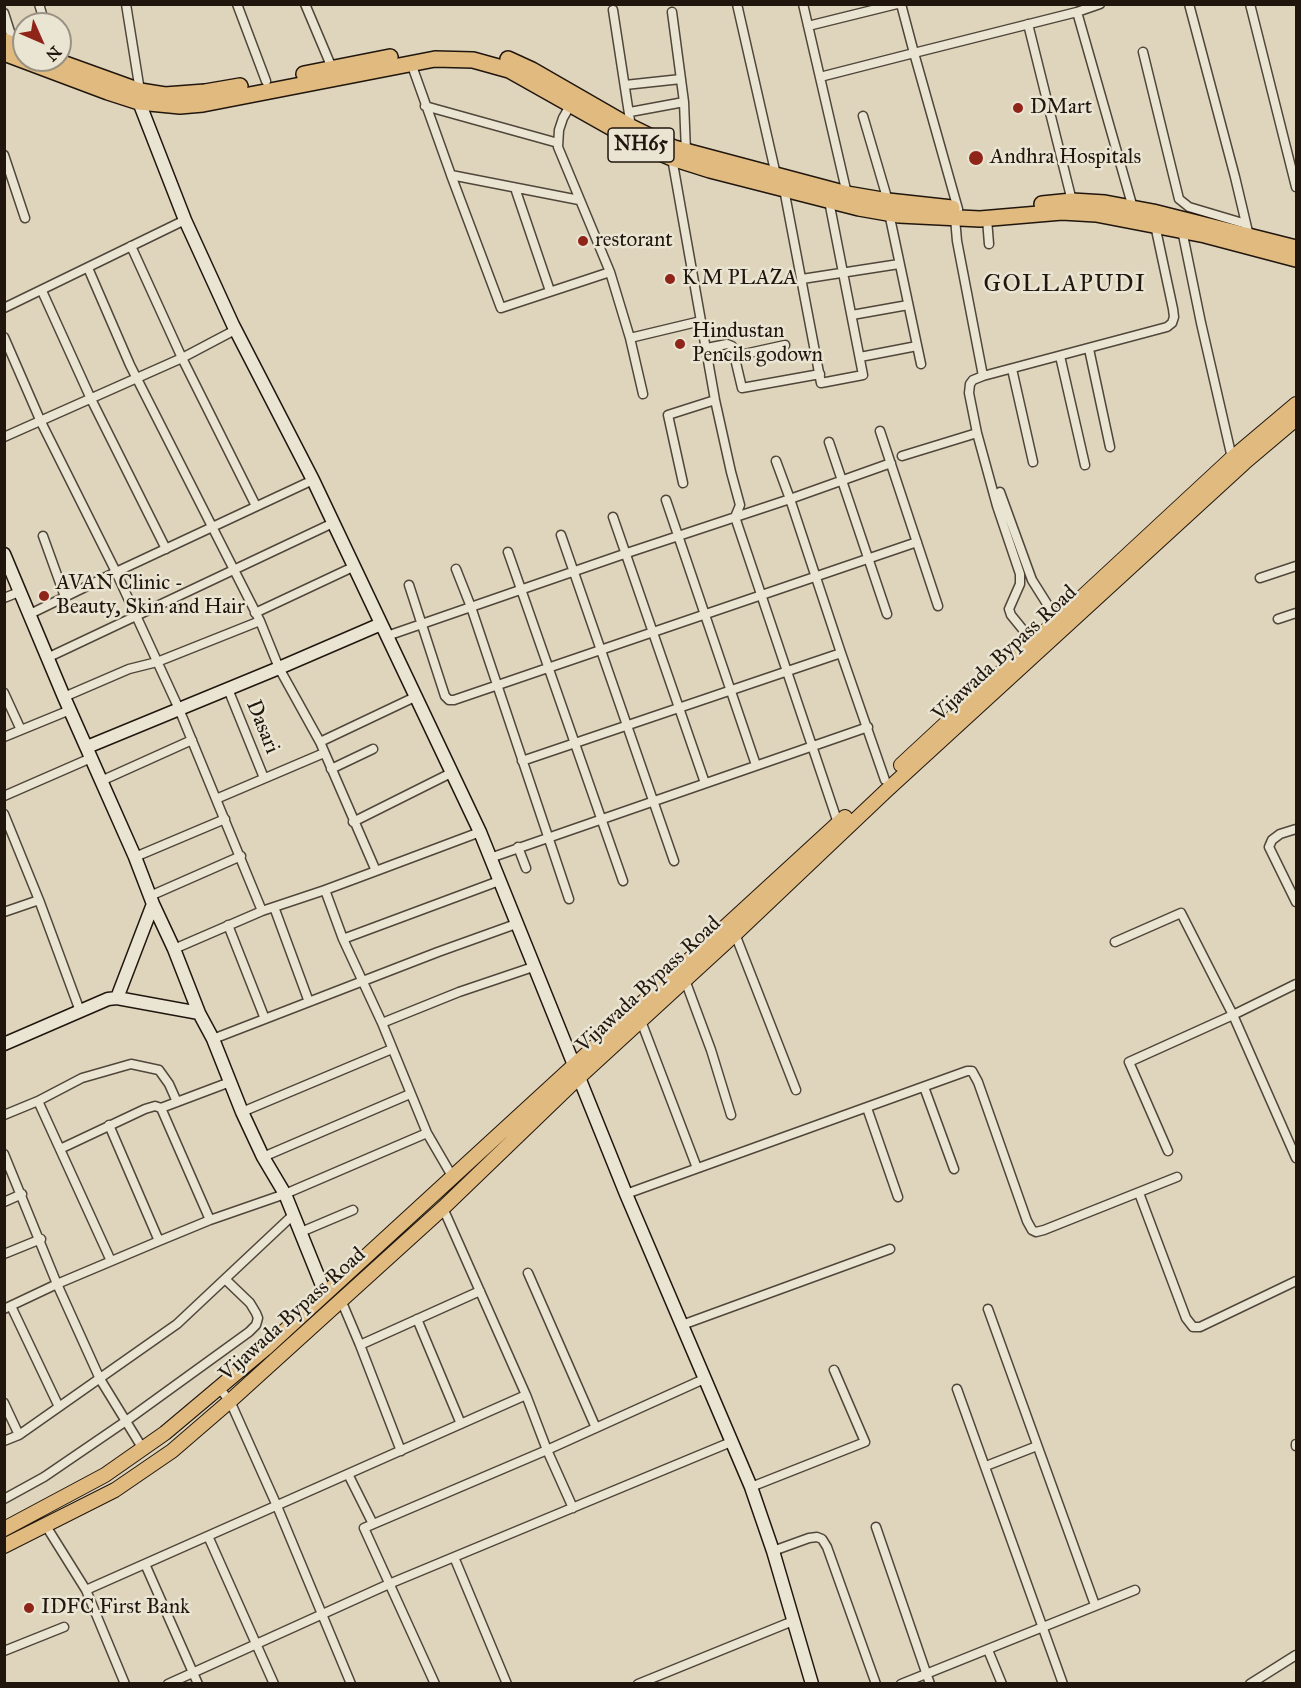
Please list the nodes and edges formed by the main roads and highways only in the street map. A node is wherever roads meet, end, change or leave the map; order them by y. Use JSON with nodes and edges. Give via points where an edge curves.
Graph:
{"nodes":[{"id":1,"x":72,"y":67,"type":"edge"},
{"id":2,"x":72,"y":70,"type":"edge"},
{"id":3,"x":140,"y":97,"type":"junction"},
{"id":4,"x":679,"y":155,"type":"junction"},
{"id":5,"x":780,"y":182,"type":"junction"},
{"id":6,"x":888,"y":207,"type":"junction"},
{"id":7,"x":956,"y":213,"type":"junction"},
{"id":8,"x":1296,"y":248,"type":"edge"},
{"id":9,"x":1296,"y":259,"type":"edge"},
{"id":10,"x":1296,"y":404,"type":"edge"},
{"id":11,"x":1296,"y":418,"type":"edge"},
{"id":12,"x":841,"y":828,"type":"junction"},
{"id":13,"x":576,"y":1072,"type":"junction"},
{"id":14,"x":4,"y":1529,"type":"edge"},
{"id":15,"x":4,"y":1546,"type":"edge"}],
"edges":[{"from":1,"to":3,"type":"highway","number":"NH65"},
{"from":2,"to":3,"type":"highway","number":"NH65"},
{"from":3,"to":4,"type":"highway","number":"NH65","via":[[180,106],[203,104],[411,63],[456,58],[509,70],[636,142]]},
{"from":3,"to":4,"type":"highway","number":"NH65","via":[[179,95],[456,49],[507,58],[630,119]]},
{"from":4,"to":5,"type":"highway","number":"NH65"},
{"from":5,"to":6,"type":"highway","number":"NH65","via":[[847,194]]},
{"from":5,"to":6,"type":"highway","number":"NH65","via":[[830,201]]},
{"from":6,"to":7,"type":"highway","number":"NH65"},
{"from":7,"to":8,"type":"highway","number":"NH65","via":[[1072,201],[1106,202],[1247,230]]},
{"from":7,"to":9,"type":"highway","number":"NH65","via":[[987,219],[1085,213],[1182,230]]},
{"from":10,"to":12,"type":"main road","name":"Vijawada Bypass Road","via":[[1059,617],[885,780]]},
{"from":11,"to":12,"type":"main road","name":"Vijawada Bypass Road"},
{"from":12,"to":13,"type":"main road","name":"Vijawada Bypass Road"},
{"from":12,"to":13,"type":"main road","name":"Vijawada Bypass Road","via":[[641,1021]]},
{"from":13,"to":14,"type":"main road","name":"Vijawada Bypass Road","via":[[453,1176],[265,1349],[165,1433],[105,1475]]},
{"from":13,"to":15,"type":"main road","name":"Vijawada Bypass Road","via":[[443,1208],[172,1451],[103,1497]]}]}
